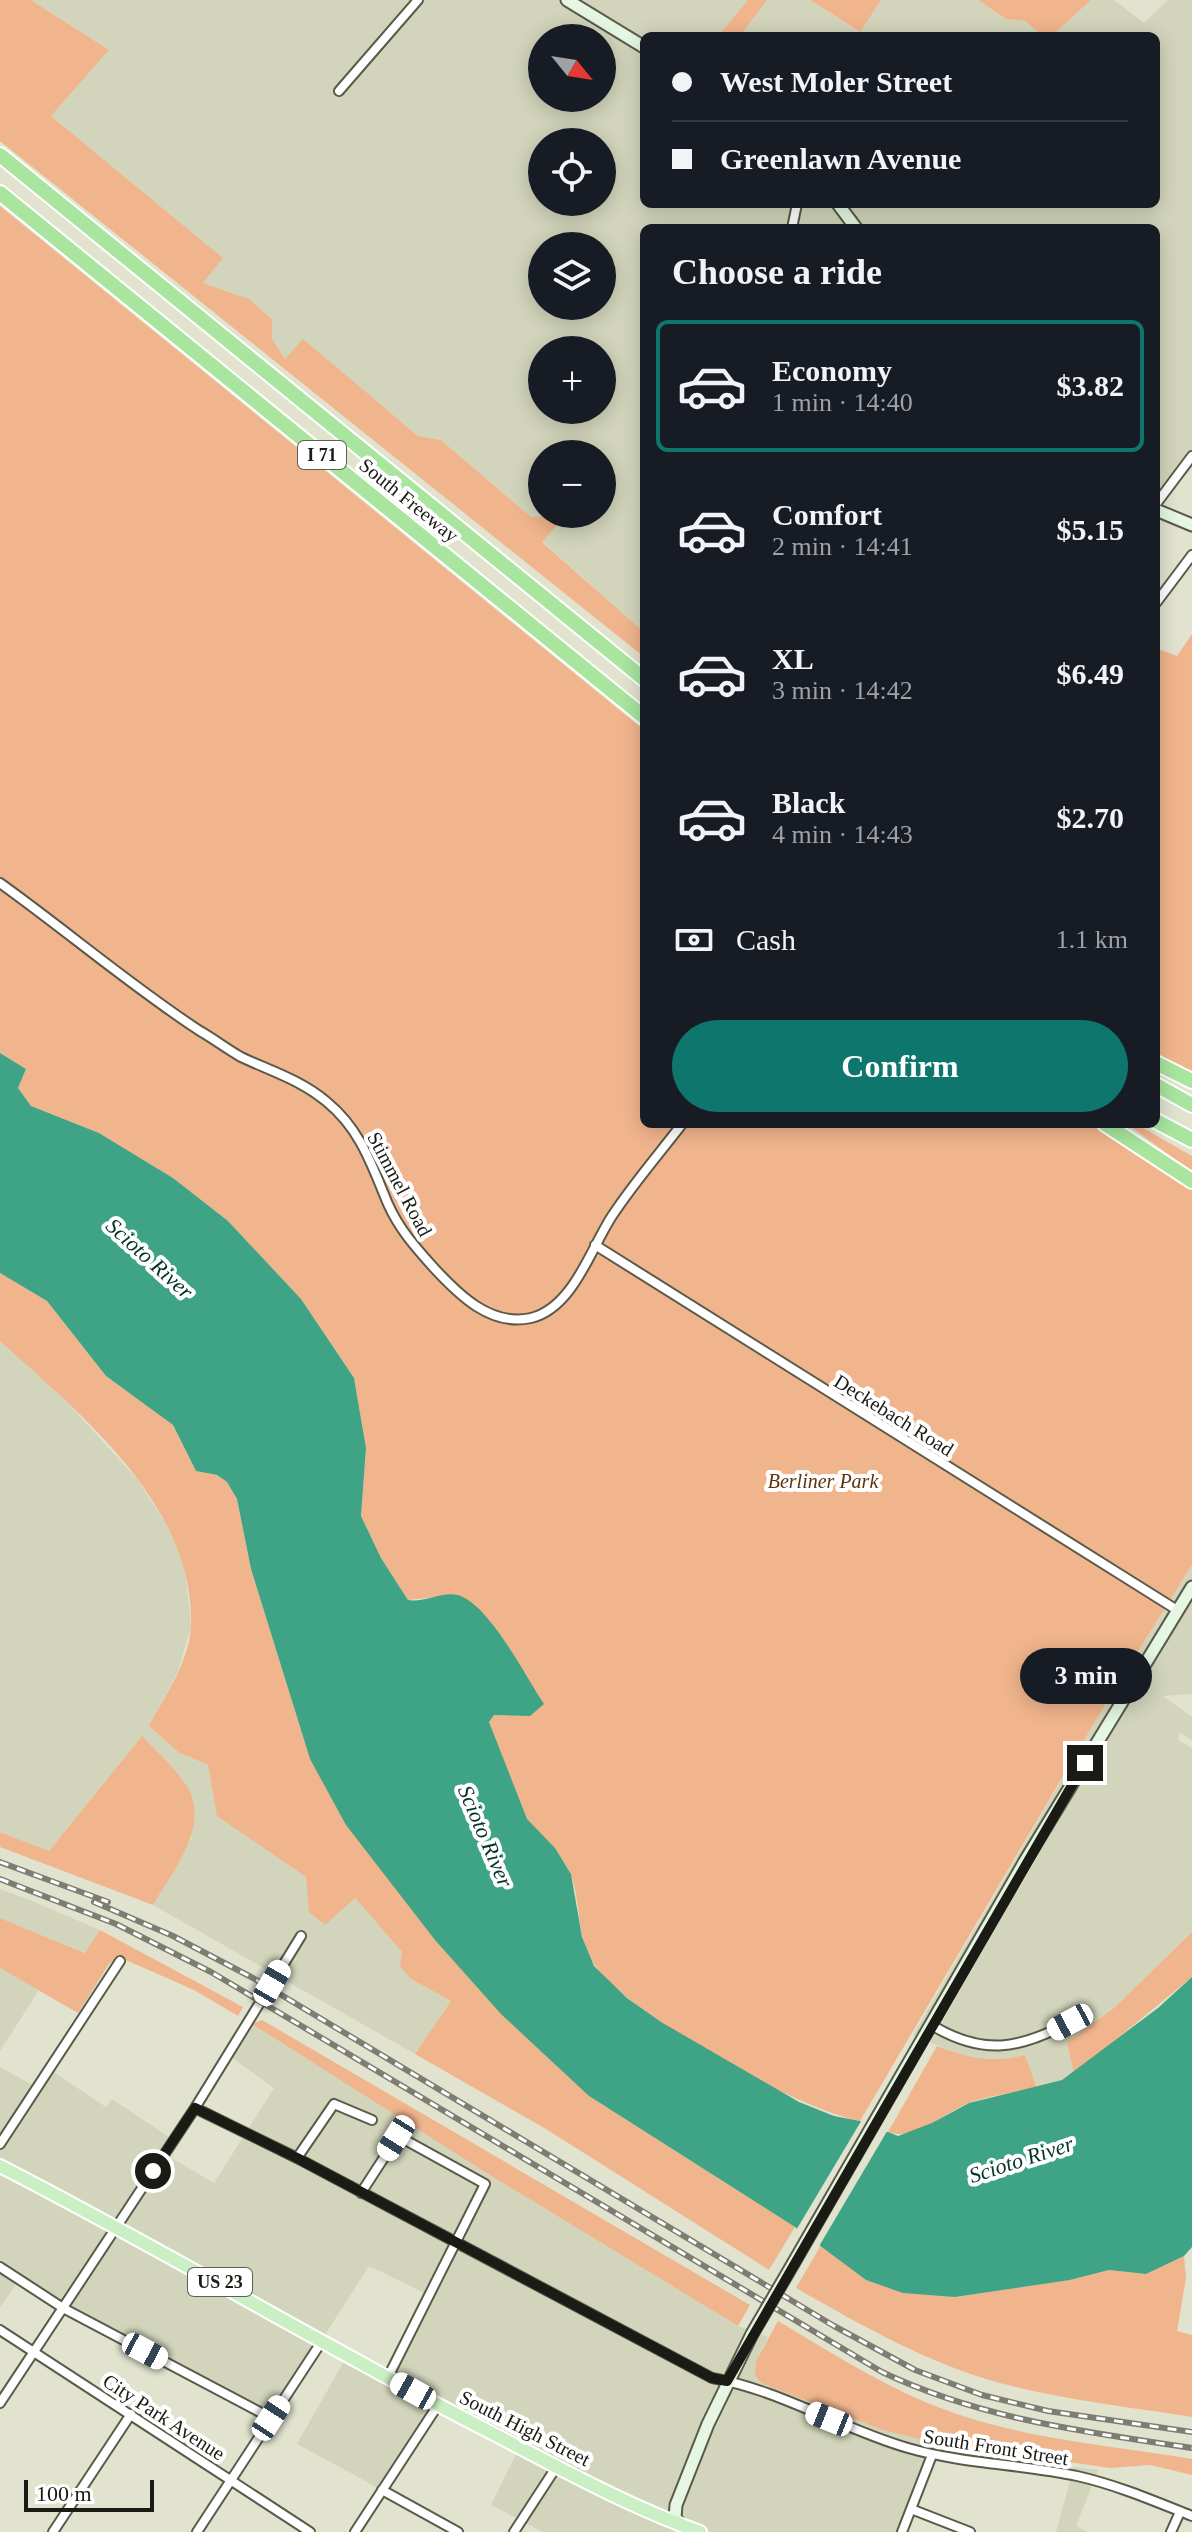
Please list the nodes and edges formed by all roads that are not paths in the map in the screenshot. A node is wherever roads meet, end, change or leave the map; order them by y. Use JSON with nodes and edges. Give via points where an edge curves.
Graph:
{"nodes":[{"id":1,"x":418,"y":0,"type":"edge"},
{"id":2,"x":567,"y":0,"type":"edge"},
{"id":3,"x":640,"y":45,"type":"edge"},
{"id":4,"x":339,"y":91,"type":"dead end"},
{"id":5,"x":0,"y":155,"type":"edge"},
{"id":6,"x":0,"y":193,"type":"edge"},
{"id":7,"x":1192,"y":456,"type":"edge"},
{"id":8,"x":1160,"y":501,"type":"edge"},
{"id":9,"x":1160,"y":509,"type":"edge"},
{"id":10,"x":1192,"y":525,"type":"edge"},
{"id":11,"x":1192,"y":555,"type":"edge"},
{"id":12,"x":1160,"y":598,"type":"edge"},
{"id":13,"x":640,"y":676,"type":"edge"},
{"id":14,"x":640,"y":714,"type":"edge"},
{"id":15,"x":0,"y":883,"type":"edge"},
{"id":16,"x":1160,"y":1065,"type":"edge"},
{"id":17,"x":1192,"y":1081,"type":"edge"},
{"id":18,"x":1160,"y":1087,"type":"edge"},
{"id":19,"x":1192,"y":1105,"type":"edge"},
{"id":20,"x":1160,"y":1123,"type":"edge"},
{"id":21,"x":679,"y":1128,"type":"edge"},
{"id":22,"x":1111,"y":1128,"type":"edge"},
{"id":23,"x":1192,"y":1140,"type":"edge"},
{"id":24,"x":1192,"y":1181,"type":"edge"},
{"id":25,"x":595,"y":1245,"type":"junction"},
{"id":26,"x":1192,"y":1587,"type":"edge"},
{"id":27,"x":1177,"y":1610,"type":"junction"},
{"id":28,"x":301,"y":1936,"type":"dead end"},
{"id":29,"x":120,"y":1961,"type":"dead end"},
{"id":30,"x":1070,"y":2022,"type":"dead end"},
{"id":31,"x":933,"y":2026,"type":"junction"},
{"id":32,"x":195,"y":2108,"type":"junction"},
{"id":33,"x":372,"y":2120,"type":"dead end"},
{"id":34,"x":0,"y":2144,"type":"edge"},
{"id":35,"x":297,"y":2158,"type":"junction"},
{"id":36,"x":0,"y":2166,"type":"edge"},
{"id":37,"x":361,"y":2193,"type":"junction"},
{"id":38,"x":116,"y":2227,"type":"junction"},
{"id":39,"x":456,"y":2245,"type":"junction"},
{"id":40,"x":0,"y":2267,"type":"edge"},
{"id":41,"x":63,"y":2308,"type":"junction"},
{"id":42,"x":0,"y":2330,"type":"edge"},
{"id":43,"x":322,"y":2341,"type":"junction"},
{"id":44,"x":34,"y":2351,"type":"junction"},
{"id":45,"x":388,"y":2377,"type":"junction"},
{"id":46,"x":727,"y":2381,"type":"junction"},
{"id":47,"x":0,"y":2403,"type":"edge"},
{"id":48,"x":438,"y":2405,"type":"junction"},
{"id":49,"x":131,"y":2414,"type":"junction"},
{"id":50,"x":271,"y":2418,"type":"junction"},
{"id":51,"x":932,"y":2455,"type":"junction"},
{"id":52,"x":557,"y":2466,"type":"junction"},
{"id":53,"x":231,"y":2480,"type":"junction"},
{"id":54,"x":382,"y":2490,"type":"junction"},
{"id":55,"x":911,"y":2509,"type":"junction"},
{"id":56,"x":1180,"y":2512,"type":"junction"},
{"id":57,"x":1192,"y":2516,"type":"edge"},
{"id":58,"x":681,"y":2525,"type":"junction"},
{"id":59,"x":53,"y":2532,"type":"edge"},
{"id":60,"x":197,"y":2532,"type":"edge"},
{"id":61,"x":310,"y":2532,"type":"edge"},
{"id":62,"x":355,"y":2532,"type":"edge"},
{"id":63,"x":458,"y":2532,"type":"edge"},
{"id":64,"x":514,"y":2532,"type":"edge"},
{"id":65,"x":700,"y":2532,"type":"edge"},
{"id":66,"x":902,"y":2532,"type":"edge"},
{"id":67,"x":970,"y":2532,"type":"edge"},
{"id":68,"x":1171,"y":2532,"type":"edge"}],
"edges":[{"from":1,"to":4,"type":"street"},
{"from":2,"to":3,"type":"main road"},
{"from":5,"to":13,"type":"highway","name":"South Freeway","number":"I 71"},
{"from":6,"to":14,"type":"highway","name":"South Freeway","number":"I 71"},
{"from":7,"to":8,"type":"street"},
{"from":9,"to":10,"type":"main road"},
{"from":11,"to":12,"type":"street"},
{"from":15,"to":25,"type":"street","name":"Stimmel Road","via":[[196,1028],[328,1102],[374,1163],[406,1237],[480,1310],[504,1319],[535,1317],[556,1304]]},
{"from":16,"to":17,"type":"highway"},
{"from":18,"to":19,"type":"highway"},
{"from":20,"to":23,"type":"highway"},
{"from":21,"to":25,"type":"street","name":"Stimmel Road"},
{"from":22,"to":24,"type":"highway"},
{"from":25,"to":27,"type":"street","name":"Deckebach Road"},
{"from":26,"to":27,"type":"main road"},
{"from":27,"to":31,"type":"main road","via":[[1025,1861]]},
{"from":28,"to":32,"type":"street"},
{"from":29,"to":34,"type":"street"},
{"from":30,"to":31,"type":"street","via":[[1034,2041],[1002,2046],[957,2039]]},
{"from":31,"to":46,"type":"main road","bridge":true},
{"from":32,"to":35,"type":"street","name":"South Front Street"},
{"from":32,"to":38,"type":"street"},
{"from":33,"to":35,"type":"street","via":[[334,2104]]},
{"from":35,"to":37,"type":"street","name":"South Front Street"},
{"from":36,"to":38,"type":"main road","name":"South High Street","number":"US 23"},
{"from":37,"to":39,"type":"street","name":"South Front Street"},
{"from":37,"to":39,"type":"street","via":[[398,2136],[484,2180],[485,2191]]},
{"from":38,"to":41,"type":"street"},
{"from":38,"to":43,"type":"main road","name":"South High Street","number":"US 23"},
{"from":39,"to":45,"type":"street"},
{"from":39,"to":46,"type":"street","name":"South Front Street","via":[[712,2378]]},
{"from":40,"to":41,"type":"street"},
{"from":41,"to":44,"type":"street"},
{"from":41,"to":50,"type":"street"},
{"from":42,"to":44,"type":"street","name":"City Park Avenue"},
{"from":43,"to":45,"type":"main road","name":"South High Street","number":"US 23"},
{"from":43,"to":50,"type":"street"},
{"from":44,"to":47,"type":"street"},
{"from":44,"to":49,"type":"street","name":"City Park Avenue"},
{"from":45,"to":48,"type":"main road","name":"South High Street","number":"US 23"},
{"from":46,"to":51,"type":"street","name":"South Front Street"},
{"from":46,"to":58,"type":"main road","via":[[676,2505],[675,2518]]},
{"from":48,"to":52,"type":"main road","name":"South High Street","number":"US 23"},
{"from":48,"to":54,"type":"street"},
{"from":49,"to":53,"type":"street","name":"City Park Avenue"},
{"from":49,"to":59,"type":"street"},
{"from":50,"to":53,"type":"street"},
{"from":51,"to":55,"type":"street"},
{"from":51,"to":56,"type":"street","name":"South Front Street","via":[[1076,2476]]},
{"from":52,"to":58,"type":"main road","name":"South High Street","number":"US 23"},
{"from":52,"to":64,"type":"street"},
{"from":53,"to":60,"type":"street"},
{"from":53,"to":61,"type":"street","name":"City Park Avenue"},
{"from":54,"to":62,"type":"street"},
{"from":54,"to":63,"type":"street"},
{"from":55,"to":66,"type":"street"},
{"from":55,"to":67,"type":"street"},
{"from":56,"to":57,"type":"street","name":"South Front Street"},
{"from":56,"to":68,"type":"street"},
{"from":58,"to":65,"type":"main road","name":"South High Street","number":"US 23"}]}
